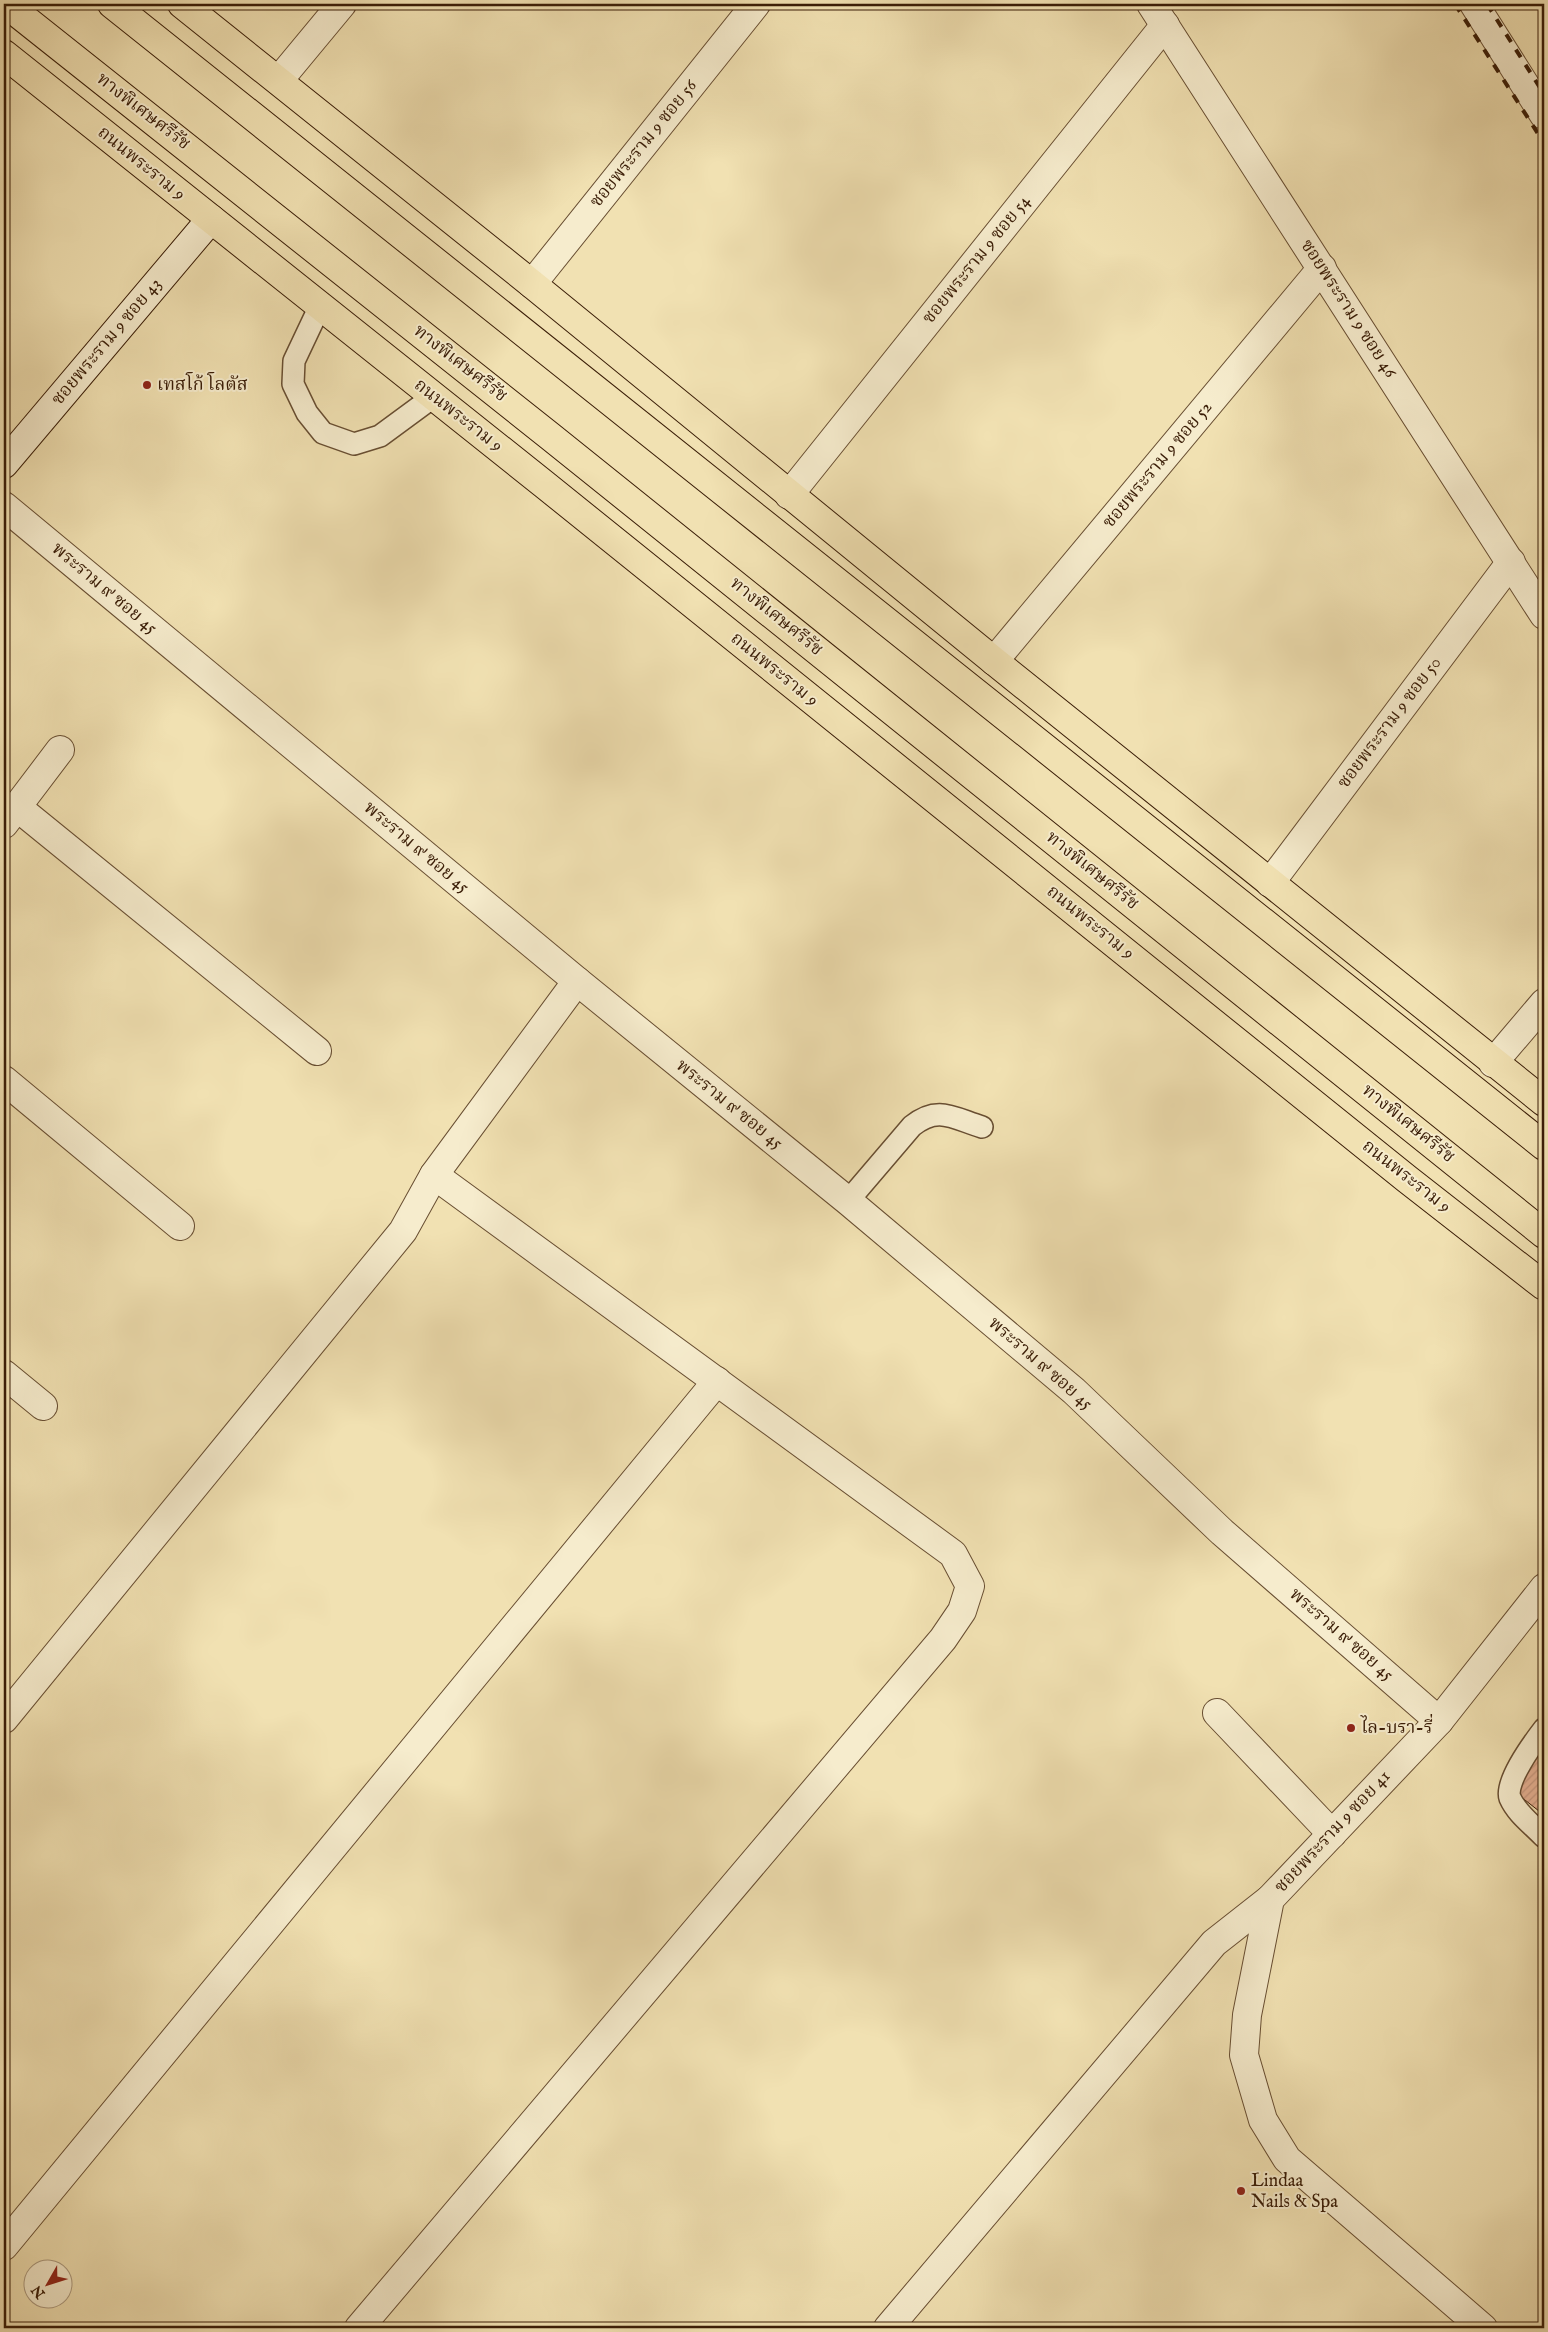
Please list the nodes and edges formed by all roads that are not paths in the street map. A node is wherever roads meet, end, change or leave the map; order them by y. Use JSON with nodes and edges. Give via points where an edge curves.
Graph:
{"nodes":[{"id":1,"x":6,"y":4,"type":"edge"},
{"id":2,"x":112,"y":4,"type":"edge"},
{"id":3,"x":182,"y":4,"type":"edge"},
{"id":4,"x":342,"y":4,"type":"edge"},
{"id":5,"x":756,"y":4,"type":"edge"},
{"id":6,"x":1474,"y":4,"type":"edge"},
{"id":7,"x":1158,"y":14,"type":"edge"},
{"id":8,"x":4,"y":54,"type":"edge"},
{"id":9,"x":279,"y":80,"type":"junction"},
{"id":10,"x":1544,"y":115,"type":"edge"},
{"id":11,"x":211,"y":219,"type":"junction"},
{"id":12,"x":1322,"y":268,"type":"junction"},
{"id":13,"x":532,"y":284,"type":"junction"},
{"id":14,"x":320,"y":306,"type":"junction"},
{"id":15,"x":433,"y":397,"type":"junction"},
{"id":16,"x":4,"y":464,"type":"edge"},
{"id":17,"x":789,"y":495,"type":"junction"},
{"id":18,"x":4,"y":506,"type":"edge"},
{"id":19,"x":1510,"y":562,"type":"junction"},
{"id":20,"x":1544,"y":615,"type":"edge"},
{"id":21,"x":994,"y":661,"type":"junction"},
{"id":22,"x":60,"y":750,"type":"dead end"},
{"id":23,"x":11,"y":815,"type":"edge"},
{"id":24,"x":1270,"y":883,"type":"junction"},
{"id":25,"x":577,"y":981,"type":"junction"},
{"id":26,"x":1544,"y":1003,"type":"edge"},
{"id":27,"x":317,"y":1051,"type":"dead end"},
{"id":28,"x":1493,"y":1063,"type":"junction"},
{"id":29,"x":4,"y":1080,"type":"edge"},
{"id":30,"x":1544,"y":1102,"type":"edge"},
{"id":31,"x":982,"y":1127,"type":"dead end"},
{"id":32,"x":1544,"y":1146,"type":"edge"},
{"id":33,"x":434,"y":1175,"type":"junction"},
{"id":34,"x":848,"y":1201,"type":"junction"},
{"id":35,"x":180,"y":1226,"type":"dead end"},
{"id":36,"x":1544,"y":1234,"type":"edge"},
{"id":37,"x":1544,"y":1286,"type":"edge"},
{"id":38,"x":4,"y":1374,"type":"edge"},
{"id":39,"x":717,"y":1381,"type":"junction"},
{"id":40,"x":43,"y":1406,"type":"dead end"},
{"id":41,"x":1544,"y":1588,"type":"edge"},
{"id":42,"x":1217,"y":1712,"type":"dead end"},
{"id":43,"x":4,"y":1719,"type":"edge"},
{"id":44,"x":1439,"y":1721,"type":"junction"},
{"id":45,"x":1544,"y":1729,"type":"edge"},
{"id":46,"x":1332,"y":1834,"type":"junction"},
{"id":47,"x":1544,"y":1837,"type":"edge"},
{"id":48,"x":1270,"y":1899,"type":"junction"},
{"id":49,"x":4,"y":2246,"type":"edge"},
{"id":50,"x":372,"y":2324,"type":"edge"},
{"id":51,"x":888,"y":2328,"type":"edge"},
{"id":52,"x":1483,"y":2328,"type":"edge"}],
"edges":[{"from":1,"to":36,"type":"main road","name":"ทางพิเศษศรีรัช"},
{"from":2,"to":32,"type":"main road"},
{"from":3,"to":9,"type":"main road"},
{"from":4,"to":9,"type":"street"},
{"from":5,"to":13,"type":"street","name":"ซอยพระราม 9 ซอย 56"},
{"from":6,"to":10,"type":"street"},
{"from":7,"to":12,"type":"street","name":"ซอยพระราม 9 ซอย 46"},
{"from":7,"to":17,"type":"street","name":"ซอยพระราม 9 ซอย 54"},
{"from":8,"to":11,"type":"main road","name":"ถนนพระราม 9"},
{"from":9,"to":13,"type":"main road"},
{"from":11,"to":14,"type":"main road","name":"ถนนพระราม 9"},
{"from":11,"to":16,"type":"street","name":"ซอยพระราม 9 ซอย 43"},
{"from":12,"to":19,"type":"street","name":"ซอยพระราม 9 ซอย 46"},
{"from":12,"to":21,"type":"street","name":"ซอยพระราม 9 ซอย 52"},
{"from":13,"to":17,"type":"main road"},
{"from":14,"to":15,"type":"main road","name":"ถนนพระราม 9"},
{"from":14,"to":15,"type":"lane","via":[[294,361],[292,384],[323,433],[354,444],[380,436]]},
{"from":15,"to":37,"type":"main road","name":"ถนนพระราม 9"},
{"from":17,"to":21,"type":"main road"},
{"from":18,"to":25,"type":"street","name":"พระราม ๙ ซอย 45"},
{"from":19,"to":20,"type":"street","name":"ซอยพระราม 9 ซอย 46"},
{"from":19,"to":24,"type":"street","name":"ซอยพระราม 9 ซอย 50"},
{"from":21,"to":24,"type":"main road"},
{"from":22,"to":23,"type":"street"},
{"from":23,"to":27,"type":"street"},
{"from":24,"to":28,"type":"main road"},
{"from":25,"to":33,"type":"street"},
{"from":25,"to":34,"type":"street","name":"พระราม ๙ ซอย 45"},
{"from":26,"to":28,"type":"street"},
{"from":28,"to":30,"type":"main road"},
{"from":29,"to":35,"type":"street"},
{"from":31,"to":34,"type":"lane","via":[[937,1114],[924,1117],[912,1126]]},
{"from":33,"to":39,"type":"street"},
{"from":33,"to":43,"type":"street","via":[[403,1231]]},
{"from":34,"to":44,"type":"street","name":"พระราม ๙ ซอย 45","via":[[1074,1391],[1222,1532]]},
{"from":38,"to":40,"type":"street"},
{"from":39,"to":49,"type":"street"},
{"from":39,"to":50,"type":"street","via":[[953,1554],[970,1586],[962,1611],[937,1647]]},
{"from":41,"to":44,"type":"street","name":"ซอยพระราม 9 ซอย 41"},
{"from":42,"to":46,"type":"street"},
{"from":44,"to":46,"type":"street","name":"ซอยพระราม 9 ซอย 41"},
{"from":45,"to":47,"type":"lane","via":[[1509,1786],[1509,1797],[1517,1810]]},
{"from":46,"to":48,"type":"street","name":"ซอยพระราม 9 ซอย 41"},
{"from":48,"to":51,"type":"street","via":[[1214,1943]]},
{"from":48,"to":52,"type":"street","name":"ซอยพระราม 9 ซอย 41","via":[[1247,2015],[1244,2054],[1263,2120],[1286,2159]]}]}
